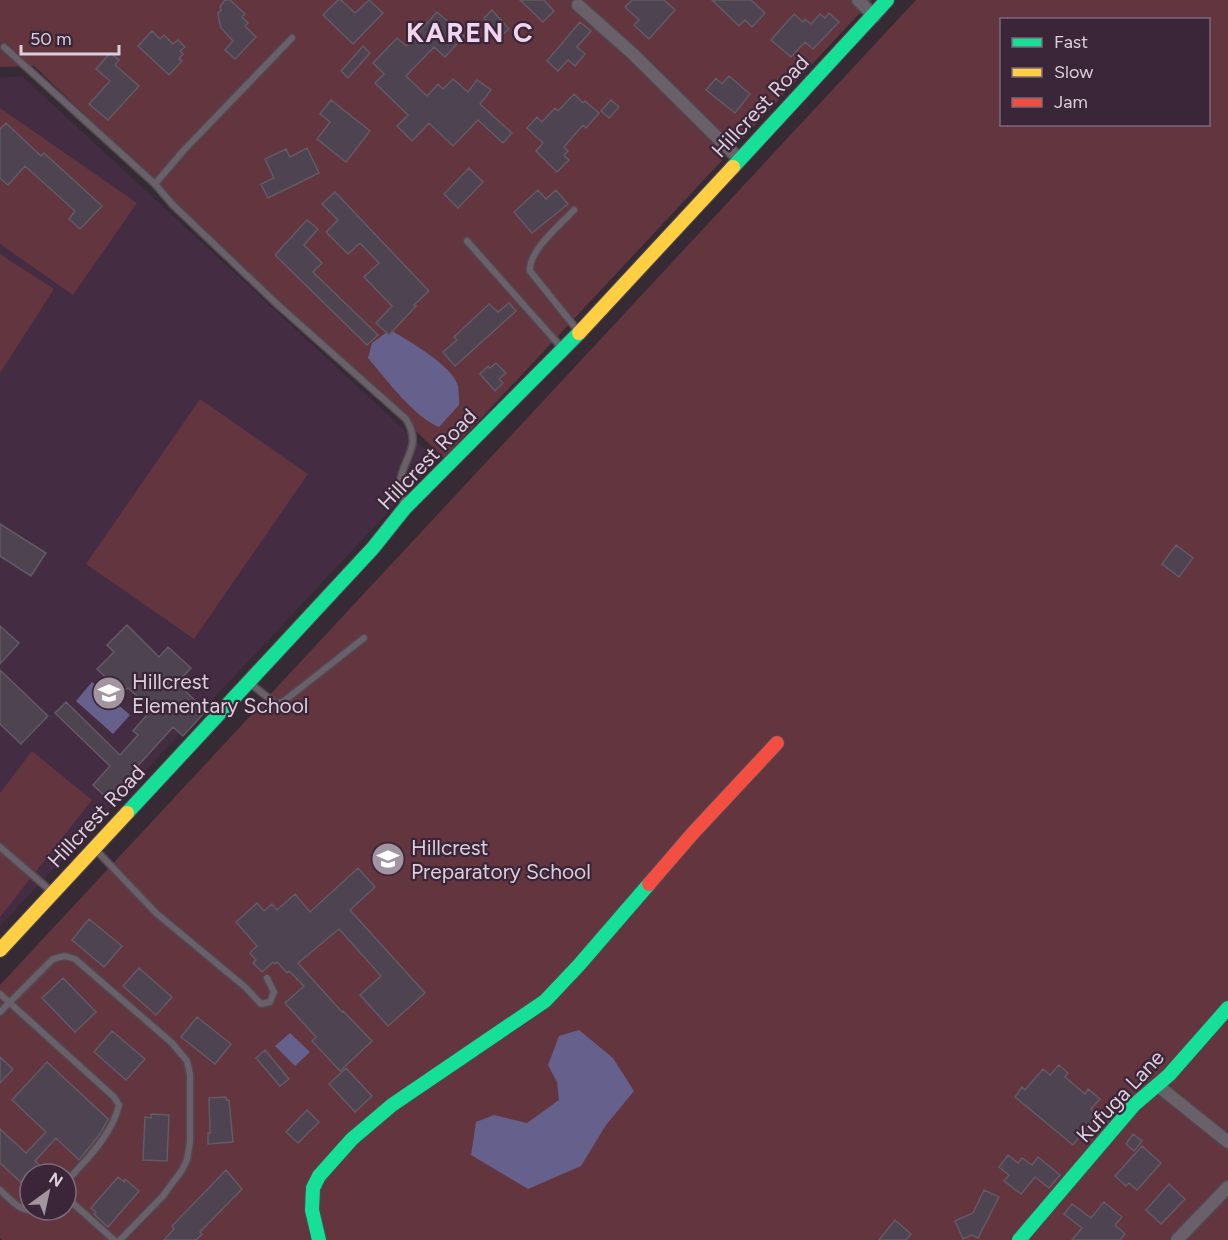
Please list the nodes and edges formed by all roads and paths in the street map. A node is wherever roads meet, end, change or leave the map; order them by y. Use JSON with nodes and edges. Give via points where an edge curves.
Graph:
{"nodes":[{"id":1,"x":858,"y":0,"type":"edge"},
{"id":2,"x":887,"y":0,"type":"edge"},
{"id":3,"x":578,"y":5,"type":"dead end"},
{"id":4,"x":873,"y":16,"type":"junction"},
{"id":5,"x":292,"y":38,"type":"dead end"},
{"id":6,"x":4,"y":47,"type":"dead end"},
{"id":7,"x":739,"y":159,"type":"junction"},
{"id":8,"x":155,"y":184,"type":"junction"},
{"id":9,"x":574,"y":210,"type":"dead end"},
{"id":10,"x":466,"y":241,"type":"dead end"},
{"id":11,"x":580,"y":332,"type":"junction"},
{"id":12,"x":564,"y":350,"type":"junction"},
{"id":13,"x":405,"y":508,"type":"junction"},
{"id":14,"x":364,"y":638,"type":"dead end"},
{"id":15,"x":249,"y":682,"type":"junction"},
{"id":16,"x":777,"y":743,"type":"dead end"},
{"id":17,"x":0,"y":847,"type":"edge"},
{"id":18,"x":95,"y":849,"type":"junction"},
{"id":19,"x":54,"y":893,"type":"junction"},
{"id":20,"x":0,"y":950,"type":"edge"},
{"id":21,"x":267,"y":978,"type":"dead end"},
{"id":22,"x":0,"y":994,"type":"edge"},
{"id":23,"x":9,"y":1002,"type":"junction"},
{"id":24,"x":1228,"y":1008,"type":"edge"},
{"id":25,"x":0,"y":1012,"type":"edge"},
{"id":26,"x":1157,"y":1085,"type":"junction"},
{"id":27,"x":1228,"y":1142,"type":"edge"},
{"id":28,"x":78,"y":1169,"type":"edge"},
{"id":29,"x":1228,"y":1187,"type":"edge"},
{"id":30,"x":0,"y":1190,"type":"edge"},
{"id":31,"x":18,"y":1206,"type":"edge"},
{"id":32,"x":78,"y":1208,"type":"edge"},
{"id":33,"x":114,"y":1240,"type":"edge"},
{"id":34,"x":120,"y":1240,"type":"edge"},
{"id":35,"x":319,"y":1240,"type":"edge"},
{"id":36,"x":1019,"y":1240,"type":"edge"},
{"id":37,"x":1177,"y":1240,"type":"edge"}],
"edges":[{"from":1,"to":4,"type":"street"},
{"from":2,"to":4,"type":"street","name":"Hillcrest Road"},
{"from":3,"to":7,"type":"street"},
{"from":4,"to":7,"type":"street","name":"Hillcrest Road"},
{"from":5,"to":8,"type":"lane"},
{"from":6,"to":8,"type":"lane"},
{"from":7,"to":11,"type":"street","name":"Hillcrest Road"},
{"from":8,"to":13,"type":"lane","via":[[278,305],[406,419],[413,438],[400,484]]},
{"from":9,"to":11,"type":"lane","via":[[533,254],[529,264],[530,271]]},
{"from":10,"to":12,"type":"lane"},
{"from":11,"to":12,"type":"street","name":"Hillcrest Road"},
{"from":12,"to":13,"type":"street","name":"Hillcrest Road"},
{"from":13,"to":15,"type":"street","name":"Hillcrest Road"},
{"from":14,"to":15,"type":"lane","via":[[284,701],[276,704]]},
{"from":15,"to":18,"type":"street","name":"Hillcrest Road"},
{"from":16,"to":35,"type":"street","via":[[545,1001],[392,1105],[352,1139],[319,1176],[314,1188],[312,1210]]},
{"from":17,"to":19,"type":"lane"},
{"from":18,"to":19,"type":"street","name":"Hillcrest Road"},
{"from":18,"to":21,"type":"lane","via":[[156,914],[246,987],[261,1004],[270,1002],[274,992]]},
{"from":19,"to":20,"type":"street","name":"Hillcrest Road"},
{"from":22,"to":23,"type":"lane"},
{"from":23,"to":25,"type":"lane"},
{"from":23,"to":28,"type":"lane","via":[[119,1105],[116,1117]]},
{"from":23,"to":34,"type":"lane","via":[[53,959],[75,959],[172,1043],[187,1061],[187,1160],[163,1196]]},
{"from":24,"to":26,"type":"street","name":"Kufuga Lane"},
{"from":26,"to":27,"type":"street"},
{"from":26,"to":36,"type":"street","name":"Kufuga Lane","via":[[1134,1105]]},
{"from":29,"to":37,"type":"street"},
{"from":30,"to":31,"type":"lane"},
{"from":32,"to":33,"type":"lane"}]}
